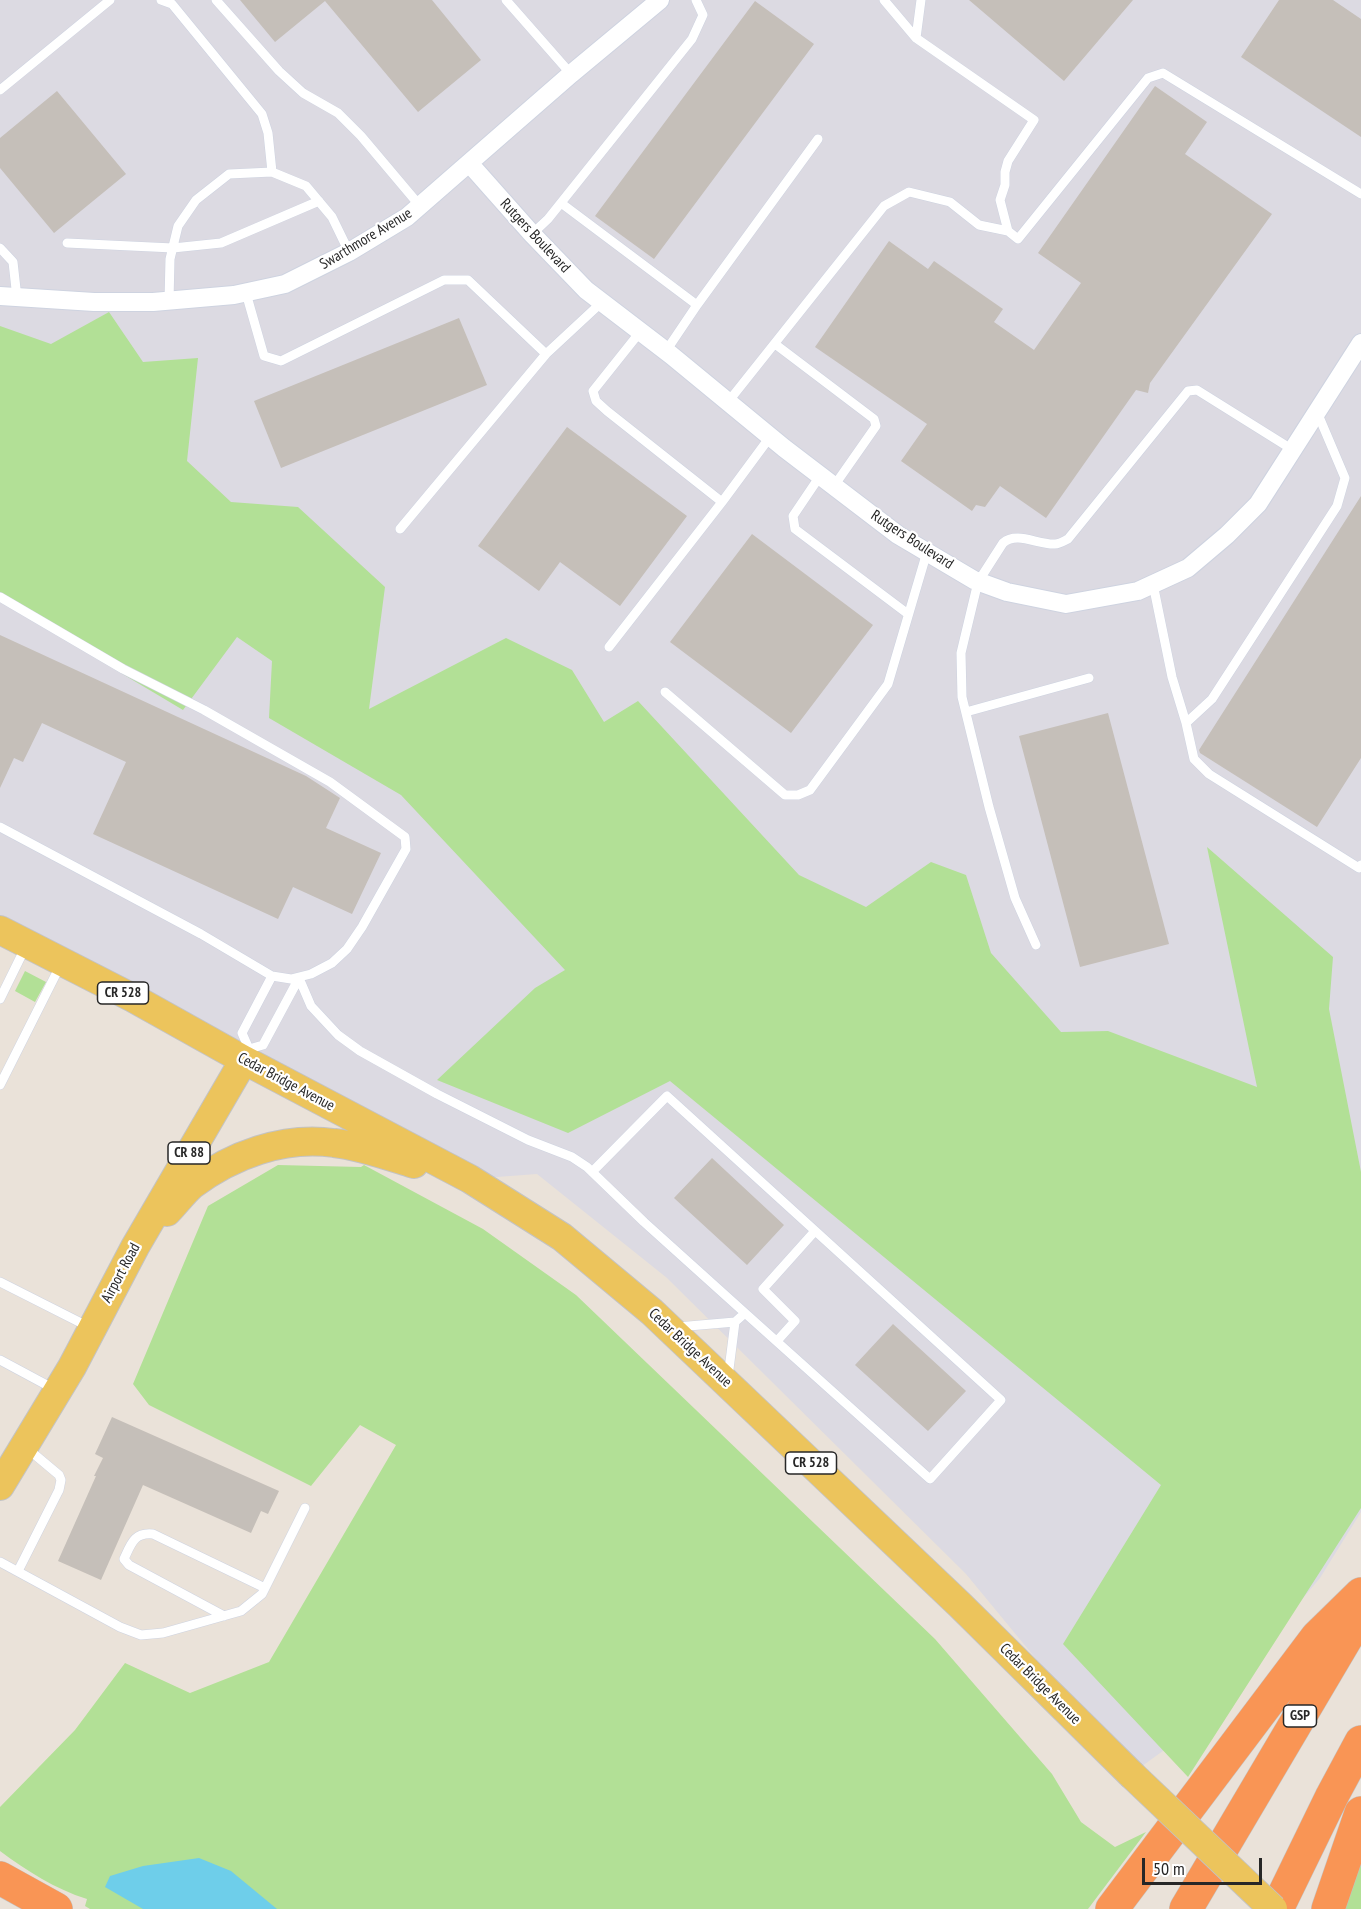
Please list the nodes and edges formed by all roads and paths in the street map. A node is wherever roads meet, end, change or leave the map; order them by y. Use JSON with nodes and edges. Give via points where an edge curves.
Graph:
{"nodes":[{"id":1,"x":110,"y":0,"type":"edge"},
{"id":2,"x":160,"y":0,"type":"edge"},
{"id":3,"x":216,"y":0,"type":"edge"},
{"id":4,"x":506,"y":0,"type":"edge"},
{"id":5,"x":660,"y":0,"type":"edge"},
{"id":6,"x":696,"y":0,"type":"edge"},
{"id":7,"x":884,"y":0,"type":"edge"},
{"id":8,"x":921,"y":0,"type":"edge"},
{"id":9,"x":916,"y":38,"type":"junction"},
{"id":10,"x":571,"y":74,"type":"junction"},
{"id":11,"x":0,"y":90,"type":"edge"},
{"id":12,"x":818,"y":139,"type":"dead end"},
{"id":13,"x":469,"y":163,"type":"junction"},
{"id":14,"x":272,"y":172,"type":"junction"},
{"id":15,"x":1361,"y":194,"type":"edge"},
{"id":16,"x":319,"y":201,"type":"junction"},
{"id":17,"x":561,"y":203,"type":"junction"},
{"id":18,"x":420,"y":206,"type":"junction"},
{"id":19,"x":1008,"y":231,"type":"junction"},
{"id":20,"x":532,"y":234,"type":"junction"},
{"id":21,"x":67,"y":243,"type":"dead end"},
{"id":22,"x":0,"y":248,"type":"edge"},
{"id":23,"x":173,"y":248,"type":"junction"},
{"id":24,"x":348,"y":252,"type":"junction"},
{"id":25,"x":246,"y":293,"type":"junction"},
{"id":26,"x":8,"y":297,"type":"edge"},
{"id":27,"x":169,"y":301,"type":"junction"},
{"id":28,"x":602,"y":302,"type":"junction"},
{"id":29,"x":697,"y":305,"type":"junction"},
{"id":30,"x":640,"y":332,"type":"junction"},
{"id":31,"x":1361,"y":343,"type":"edge"},
{"id":32,"x":775,"y":344,"type":"junction"},
{"id":33,"x":666,"y":351,"type":"junction"},
{"id":34,"x":546,"y":354,"type":"junction"},
{"id":35,"x":728,"y":402,"type":"junction"},
{"id":36,"x":1317,"y":412,"type":"junction"},
{"id":37,"x":770,"y":437,"type":"junction"},
{"id":38,"x":1293,"y":450,"type":"junction"},
{"id":39,"x":827,"y":481,"type":"junction"},
{"id":40,"x":722,"y":502,"type":"junction"},
{"id":41,"x":400,"y":529,"type":"dead end"},
{"id":42,"x":927,"y":552,"type":"junction"},
{"id":43,"x":978,"y":582,"type":"junction"},
{"id":44,"x":1153,"y":584,"type":"junction"},
{"id":45,"x":0,"y":597,"type":"edge"},
{"id":46,"x":908,"y":615,"type":"junction"},
{"id":47,"x":609,"y":647,"type":"dead end"},
{"id":48,"x":1089,"y":678,"type":"dead end"},
{"id":49,"x":665,"y":692,"type":"dead end"},
{"id":50,"x":966,"y":712,"type":"junction"},
{"id":51,"x":1186,"y":723,"type":"junction"},
{"id":52,"x":0,"y":827,"type":"edge"},
{"id":53,"x":1361,"y":865,"type":"edge"},
{"id":54,"x":0,"y":930,"type":"edge"},
{"id":55,"x":27,"y":944,"type":"junction"},
{"id":56,"x":1036,"y":945,"type":"dead end"},
{"id":57,"x":62,"y":962,"type":"junction"},
{"id":58,"x":272,"y":976,"type":"junction"},
{"id":59,"x":299,"y":978,"type":"junction"},
{"id":60,"x":0,"y":999,"type":"edge"},
{"id":61,"x":247,"y":1054,"type":"junction"},
{"id":62,"x":0,"y":1085,"type":"edge"},
{"id":63,"x":592,"y":1172,"type":"junction"},
{"id":64,"x":470,"y":1179,"type":"junction"},
{"id":65,"x":815,"y":1231,"type":"junction"},
{"id":66,"x":135,"y":1247,"type":"junction"},
{"id":67,"x":0,"y":1281,"type":"edge"},
{"id":68,"x":745,"y":1312,"type":"junction"},
{"id":69,"x":735,"y":1322,"type":"junction"},
{"id":70,"x":669,"y":1328,"type":"junction"},
{"id":71,"x":92,"y":1329,"type":"junction"},
{"id":72,"x":777,"y":1341,"type":"junction"},
{"id":73,"x":0,"y":1360,"type":"edge"},
{"id":74,"x":727,"y":1383,"type":"junction"},
{"id":75,"x":57,"y":1390,"type":"junction"},
{"id":76,"x":24,"y":1446,"type":"junction"},
{"id":77,"x":0,"y":1486,"type":"edge"},
{"id":78,"x":305,"y":1508,"type":"dead end"},
{"id":79,"x":0,"y":1562,"type":"edge"},
{"id":80,"x":18,"y":1571,"type":"junction"},
{"id":81,"x":265,"y":1588,"type":"junction"},
{"id":82,"x":1361,"y":1594,"type":"edge"},
{"id":83,"x":1361,"y":1612,"type":"edge"},
{"id":84,"x":224,"y":1616,"type":"junction"},
{"id":85,"x":1361,"y":1742,"type":"edge"},
{"id":86,"x":1361,"y":1814,"type":"edge"},
{"id":87,"x":0,"y":1878,"type":"edge"},
{"id":88,"x":0,"y":1904,"type":"edge"},
{"id":89,"x":9,"y":1909,"type":"edge"},
{"id":90,"x":56,"y":1909,"type":"edge"},
{"id":91,"x":1112,"y":1909,"type":"edge"},
{"id":92,"x":1186,"y":1909,"type":"edge"},
{"id":93,"x":1275,"y":1909,"type":"edge"},
{"id":94,"x":1328,"y":1909,"type":"edge"}],
"edges":[{"from":1,"to":11,"type":"lane"},
{"from":2,"to":14,"type":"lane","via":[[172,4],[262,114]]},
{"from":3,"to":18,"type":"lane","via":[[279,71],[353,128]]},
{"from":4,"to":10,"type":"lane"},
{"from":5,"to":10,"type":"street","name":"Swarthmore Avenue"},
{"from":6,"to":17,"type":"lane","via":[[703,15],[692,39]]},
{"from":7,"to":9,"type":"lane"},
{"from":8,"to":9,"type":"lane"},
{"from":9,"to":19,"type":"lane","via":[[1034,120],[1005,172],[1000,200]]},
{"from":10,"to":13,"type":"street","name":"Swarthmore Avenue"},
{"from":12,"to":29,"type":"lane"},
{"from":13,"to":18,"type":"street","name":"Swarthmore Avenue"},
{"from":13,"to":20,"type":"street","name":"Rutgers Boulevard"},
{"from":14,"to":16,"type":"lane","via":[[306,186]]},
{"from":14,"to":23,"type":"lane","via":[[229,174],[196,200],[178,226]]},
{"from":15,"to":19,"type":"lane","via":[[1163,73],[1148,78],[1018,239]]},
{"from":16,"to":23,"type":"lane","via":[[221,243]]},
{"from":16,"to":24,"type":"lane","via":[[332,217]]},
{"from":17,"to":20,"type":"lane"},
{"from":17,"to":29,"type":"lane"},
{"from":18,"to":24,"type":"street","name":"Swarthmore Avenue"},
{"from":19,"to":32,"type":"lane","via":[[979,225],[950,202],[909,192],[884,206]]},
{"from":20,"to":28,"type":"street","name":"Rutgers Boulevard"},
{"from":21,"to":23,"type":"lane"},
{"from":22,"to":26,"type":"lane","via":[[13,262]]},
{"from":23,"to":27,"type":"lane"},
{"from":24,"to":25,"type":"street","name":"Swarthmore Avenue","via":[[285,284]]},
{"from":25,"to":27,"type":"street","name":"Swarthmore Avenue"},
{"from":25,"to":34,"type":"lane","via":[[264,356],[281,361],[444,280],[468,280]]},
{"from":26,"to":27,"type":"street","name":"Swarthmore Avenue"},
{"from":28,"to":30,"type":"street","name":"Rutgers Boulevard"},
{"from":28,"to":34,"type":"lane"},
{"from":29,"to":33,"type":"lane"},
{"from":30,"to":33,"type":"street","name":"Rutgers Boulevard"},
{"from":30,"to":40,"type":"lane","via":[[596,385],[593,396]]},
{"from":31,"to":36,"type":"street","name":"Rutgers Boulevard"},
{"from":32,"to":35,"type":"lane"},
{"from":32,"to":39,"type":"lane","via":[[874,419],[876,426]]},
{"from":33,"to":35,"type":"street","name":"Rutgers Boulevard"},
{"from":34,"to":41,"type":"lane"},
{"from":35,"to":37,"type":"street","name":"Rutgers Boulevard"},
{"from":36,"to":38,"type":"street","name":"Rutgers Boulevard"},
{"from":36,"to":51,"type":"lane","via":[[1345,478],[1337,506],[1212,699]]},
{"from":37,"to":39,"type":"street","name":"Rutgers Boulevard"},
{"from":37,"to":40,"type":"lane"},
{"from":38,"to":43,"type":"lane","via":[[1197,390],[1188,391],[1068,539],[1053,544],[1008,539]]},
{"from":38,"to":44,"type":"street","name":"Rutgers Boulevard","via":[[1258,504],[1227,535],[1188,568]]},
{"from":39,"to":42,"type":"street","name":"Rutgers Boulevard"},
{"from":39,"to":46,"type":"lane","via":[[793,516],[795,529]]},
{"from":40,"to":47,"type":"lane"},
{"from":42,"to":43,"type":"street","name":"Rutgers Boulevard"},
{"from":42,"to":46,"type":"lane"},
{"from":43,"to":44,"type":"street","name":"Rutgers Boulevard","via":[[1066,604],[1138,591]]},
{"from":43,"to":50,"type":"lane","via":[[961,653]]},
{"from":44,"to":51,"type":"lane"},
{"from":45,"to":59,"type":"lane","via":[[330,782],[405,837],[406,849],[347,949],[332,963]]},
{"from":46,"to":49,"type":"lane","via":[[888,684],[810,790],[798,795],[785,795]]},
{"from":48,"to":50,"type":"lane"},
{"from":50,"to":56,"type":"lane","via":[[1015,898]]},
{"from":51,"to":53,"type":"lane","via":[[1194,759],[1209,774],[1359,868]]},
{"from":52,"to":58,"type":"lane"},
{"from":54,"to":55,"type":"main road","name":"Cedar Bridge Avenue","number":"CR 528"},
{"from":55,"to":57,"type":"main road","name":"Cedar Bridge Avenue","number":"CR 528"},
{"from":55,"to":60,"type":"lane"},
{"from":57,"to":61,"type":"main road","name":"Cedar Bridge Avenue","number":"CR 528"},
{"from":57,"to":62,"type":"lane"},
{"from":58,"to":59,"type":"lane"},
{"from":58,"to":61,"type":"lane","via":[[242,1033]]},
{"from":59,"to":61,"type":"lane","via":[[263,1045]]},
{"from":59,"to":63,"type":"lane","via":[[311,1006],[338,1035],[360,1051],[528,1140],[572,1157]]},
{"from":61,"to":64,"type":"main road","name":"Cedar Bridge Avenue","number":"CR 528"},
{"from":61,"to":66,"type":"main road","name":"Airport Road","number":"CR 88"},
{"from":63,"to":65,"type":"lane","via":[[667,1096]]},
{"from":63,"to":68,"type":"lane"},
{"from":64,"to":66,"type":"main road","via":[[334,1143],[271,1146],[238,1158],[192,1186]]},
{"from":64,"to":70,"type":"main road","name":"Cedar Bridge Avenue","number":"CR 528","via":[[562,1237]]},
{"from":65,"to":72,"type":"lane","via":[[763,1289],[795,1321]]},
{"from":65,"to":72,"type":"lane","via":[[1001,1400],[930,1479]]},
{"from":66,"to":71,"type":"main road","name":"Airport Road","number":"CR 88"},
{"from":67,"to":71,"type":"lane"},
{"from":68,"to":69,"type":"lane"},
{"from":68,"to":72,"type":"lane"},
{"from":69,"to":70,"type":"lane"},
{"from":69,"to":74,"type":"lane"},
{"from":70,"to":74,"type":"main road","name":"Cedar Bridge Avenue","number":"CR 528"},
{"from":71,"to":75,"type":"main road","name":"Airport Road","number":"CR 88"},
{"from":73,"to":75,"type":"lane"},
{"from":74,"to":93,"type":"main road","name":"Cedar Bridge Avenue","number":"CR 528","bridge":true},
{"from":75,"to":76,"type":"main road","name":"Airport Road","number":"CR 88"},
{"from":76,"to":77,"type":"main road","name":"Airport Road","number":"CR 88"},
{"from":76,"to":80,"type":"lane","via":[[61,1480]]},
{"from":78,"to":81,"type":"lane"},
{"from":79,"to":80,"type":"lane"},
{"from":80,"to":84,"type":"lane","via":[[141,1635]]},
{"from":81,"to":84,"type":"lane","via":[[241,1611]]},
{"from":81,"to":84,"type":"lane","via":[[153,1534],[142,1533],[134,1539],[124,1558],[129,1565]]},
{"from":82,"to":91,"type":"highway","via":[[1317,1637]]},
{"from":83,"to":92,"type":"highway","number":"GSP"},
{"from":85,"to":93,"type":"highway"},
{"from":86,"to":94,"type":"highway"},
{"from":87,"to":90,"type":"highway"},
{"from":88,"to":89,"type":"highway"}]}
